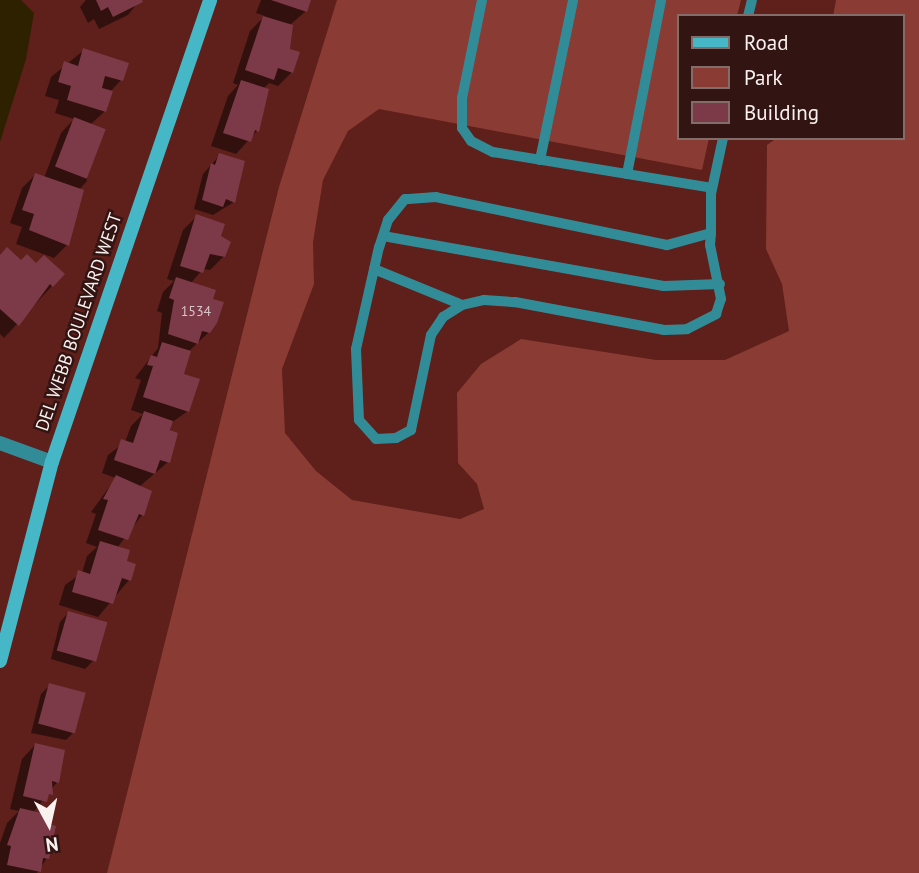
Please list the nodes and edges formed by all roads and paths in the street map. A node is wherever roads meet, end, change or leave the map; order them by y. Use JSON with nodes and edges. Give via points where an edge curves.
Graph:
{"nodes":[{"id":1,"x":210,"y":0,"type":"edge"},
{"id":2,"x":482,"y":0,"type":"edge"},
{"id":3,"x":573,"y":0,"type":"edge"},
{"id":4,"x":661,"y":0,"type":"edge"},
{"id":5,"x":723,"y":140,"type":"edge"},
{"id":6,"x":540,"y":160,"type":"junction"},
{"id":7,"x":627,"y":174,"type":"junction"},
{"id":8,"x":712,"y":188,"type":"junction"},
{"id":9,"x":710,"y":233,"type":"junction"},
{"id":10,"x":383,"y":236,"type":"junction"},
{"id":11,"x":374,"y":269,"type":"junction"},
{"id":12,"x":720,"y":284,"type":"junction"},
{"id":13,"x":462,"y":305,"type":"junction"},
{"id":14,"x":0,"y":443,"type":"edge"},
{"id":15,"x":52,"y":462,"type":"junction"},
{"id":16,"x":0,"y":661,"type":"edge"}],
"edges":[{"from":1,"to":15,"type":"street","name":"DEL WEBB BOULEVARD WEST"},
{"from":2,"to":6,"type":"lane","via":[[462,98],[462,128],[481,149]]},
{"from":3,"to":6,"type":"lane"},
{"from":4,"to":7,"type":"lane"},
{"from":5,"to":8,"type":"lane"},
{"from":6,"to":7,"type":"lane"},
{"from":7,"to":8,"type":"lane"},
{"from":8,"to":9,"type":"lane"},
{"from":9,"to":10,"type":"lane","via":[[667,245],[417,197],[395,207]]},
{"from":9,"to":12,"type":"lane"},
{"from":10,"to":11,"type":"lane"},
{"from":10,"to":12,"type":"lane","via":[[664,286]]},
{"from":11,"to":13,"type":"lane"},
{"from":11,"to":13,"type":"lane","via":[[356,349],[355,404],[359,420],[376,439],[396,439],[411,430],[431,335],[443,317]]},
{"from":12,"to":13,"type":"lane","via":[[716,314],[687,329],[664,330],[515,302],[484,300]]},
{"from":14,"to":15,"type":"street"},
{"from":15,"to":16,"type":"street","name":"DEL WEBB BOULEVARD WEST"}]}
